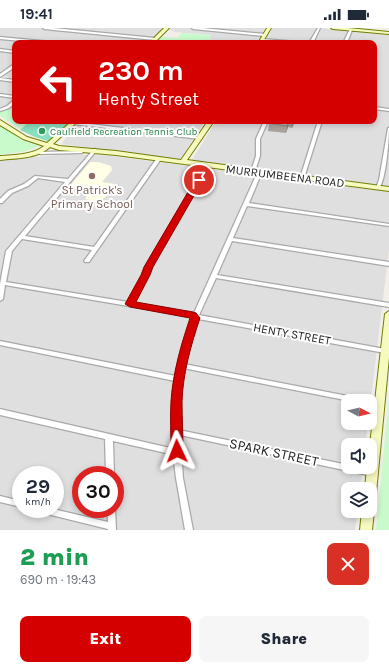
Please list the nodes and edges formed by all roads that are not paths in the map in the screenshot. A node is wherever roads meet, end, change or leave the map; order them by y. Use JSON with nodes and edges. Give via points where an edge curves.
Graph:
{"nodes":[{"id":1,"x":44,"y":28,"type":"edge"},
{"id":2,"x":52,"y":28,"type":"edge"},
{"id":3,"x":86,"y":28,"type":"edge"},
{"id":4,"x":166,"y":28,"type":"edge"},
{"id":5,"x":193,"y":28,"type":"edge"},
{"id":6,"x":269,"y":28,"type":"edge"},
{"id":7,"x":318,"y":28,"type":"edge"},
{"id":8,"x":333,"y":28,"type":"edge"},
{"id":9,"x":348,"y":30,"type":"edge"},
{"id":10,"x":386,"y":31,"type":"edge"},
{"id":11,"x":82,"y":32,"type":"junction"},
{"id":12,"x":0,"y":38,"type":"edge"},
{"id":13,"x":155,"y":39,"type":"joint"},
{"id":14,"x":262,"y":39,"type":"edge"},
{"id":15,"x":21,"y":40,"type":"edge"},
{"id":16,"x":312,"y":40,"type":"edge"},
{"id":17,"x":346,"y":40,"type":"edge"},
{"id":18,"x":0,"y":50,"type":"edge"},
{"id":19,"x":12,"y":52,"type":"edge"},
{"id":20,"x":12,"y":68,"type":"edge"},
{"id":21,"x":0,"y":78,"type":"edge"},
{"id":22,"x":12,"y":80,"type":"edge"},
{"id":23,"x":0,"y":95,"type":"edge"},
{"id":24,"x":12,"y":97,"type":"edge"},
{"id":25,"x":12,"y":104,"type":"edge"},
{"id":26,"x":377,"y":108,"type":"edge"},
{"id":27,"x":0,"y":110,"type":"edge"},
{"id":28,"x":389,"y":110,"type":"edge"},
{"id":29,"x":0,"y":120,"type":"edge"},
{"id":30,"x":72,"y":124,"type":"edge"},
{"id":31,"x":90,"y":124,"type":"edge"},
{"id":32,"x":209,"y":124,"type":"edge"},
{"id":33,"x":265,"y":124,"type":"edge"},
{"id":34,"x":319,"y":124,"type":"edge"},
{"id":35,"x":389,"y":129,"type":"edge"},
{"id":36,"x":200,"y":138,"type":"junction"},
{"id":37,"x":51,"y":145,"type":"junction"},
{"id":38,"x":81,"y":152,"type":"dead end"},
{"id":39,"x":94,"y":152,"type":"junction"},
{"id":40,"x":39,"y":153,"type":"junction"},
{"id":41,"x":0,"y":158,"type":"edge"},
{"id":42,"x":159,"y":159,"type":"junction"},
{"id":43,"x":185,"y":162,"type":"junction"},
{"id":44,"x":208,"y":165,"type":"junction"},
{"id":45,"x":252,"y":169,"type":"junction"},
{"id":46,"x":260,"y":172,"type":"junction"},
{"id":47,"x":301,"y":178,"type":"junction"},
{"id":48,"x":69,"y":182,"type":"junction"},
{"id":49,"x":383,"y":188,"type":"edge"},
{"id":50,"x":0,"y":202,"type":"edge"},
{"id":51,"x":246,"y":204,"type":"junction"},
{"id":52,"x":389,"y":225,"type":"edge"},
{"id":53,"x":22,"y":236,"type":"junction"},
{"id":54,"x":230,"y":239,"type":"junction"},
{"id":55,"x":96,"y":249,"type":"junction"},
{"id":56,"x":87,"y":261,"type":"dead end"},
{"id":57,"x":389,"y":263,"type":"edge"},
{"id":58,"x":214,"y":276,"type":"junction"},
{"id":59,"x":3,"y":282,"type":"junction"},
{"id":60,"x":0,"y":299,"type":"edge"},
{"id":61,"x":130,"y":304,"type":"junction"},
{"id":62,"x":389,"y":305,"type":"edge"},
{"id":63,"x":196,"y":316,"type":"junction"},
{"id":64,"x":389,"y":318,"type":"edge"},
{"id":65,"x":0,"y":343,"type":"edge"},
{"id":66,"x":385,"y":351,"type":"junction"},
{"id":67,"x":182,"y":366,"type":"junction"},
{"id":68,"x":179,"y":379,"type":"junction"},
{"id":69,"x":377,"y":394,"type":"edge"},
{"id":70,"x":341,"y":397,"type":"edge"},
{"id":71,"x":0,"y":412,"type":"edge"},
{"id":72,"x":176,"y":432,"type":"junction"},
{"id":73,"x":109,"y":437,"type":"junction"},
{"id":74,"x":177,"y":451,"type":"junction"},
{"id":75,"x":110,"y":466,"type":"edge"},
{"id":76,"x":341,"y":467,"type":"edge"},
{"id":77,"x":0,"y":499,"type":"edge"},
{"id":78,"x":12,"y":502,"type":"edge"},
{"id":79,"x":64,"y":515,"type":"edge"},
{"id":80,"x":111,"y":518,"type":"edge"},
{"id":81,"x":367,"y":518,"type":"edge"},
{"id":82,"x":112,"y":528,"type":"edge"},
{"id":83,"x":189,"y":530,"type":"edge"},
{"id":84,"x":366,"y":530,"type":"edge"}],
"edges":[{"from":1,"to":2,"type":"street"},
{"from":2,"to":11,"type":"street"},
{"from":3,"to":11,"type":"street"},
{"from":4,"to":13,"type":"street"},
{"from":5,"to":14,"type":"street"},
{"from":6,"to":14,"type":"street"},
{"from":7,"to":16,"type":"street"},
{"from":8,"to":9,"type":"street"},
{"from":9,"to":10,"type":"street"},
{"from":9,"to":17,"type":"street"},
{"from":11,"to":13,"type":"street"},
{"from":12,"to":15,"type":"street"},
{"from":18,"to":19,"type":"street"},
{"from":20,"to":21,"type":"street"},
{"from":21,"to":22,"type":"street"},
{"from":23,"to":24,"type":"street"},
{"from":25,"to":27,"type":"street"},
{"from":26,"to":28,"type":"street"},
{"from":29,"to":37,"type":"street","name":"MURRUMBEENA ROAD","via":[[25,136]]},
{"from":30,"to":37,"type":"street"},
{"from":31,"to":36,"type":"street"},
{"from":32,"to":36,"type":"street"},
{"from":33,"to":45,"type":"street","via":[[258,139],[258,156]]},
{"from":34,"to":47,"type":"street"},
{"from":35,"to":49,"type":"street","via":[[381,180]]},
{"from":36,"to":43,"type":"street"},
{"from":37,"to":39,"type":"street","name":"MURRUMBEENA ROAD"},
{"from":37,"to":40,"type":"street"},
{"from":37,"to":40,"type":"street","via":[[52,149]]},
{"from":38,"to":40,"type":"street"},
{"from":39,"to":42,"type":"street","name":"MURRUMBEENA ROAD"},
{"from":39,"to":48,"type":"street"},
{"from":40,"to":41,"type":"street"},
{"from":42,"to":43,"type":"street","name":"MURRUMBEENA ROAD"},
{"from":42,"to":55,"type":"street"},
{"from":43,"to":44,"type":"street","name":"MURRUMBEENA ROAD"},
{"from":44,"to":45,"type":"street","name":"MURRUMBEENA ROAD"},
{"from":44,"to":61,"type":"street","via":[[148,267]]},
{"from":45,"to":46,"type":"street","name":"MURRUMBEENA ROAD"},
{"from":46,"to":47,"type":"street","name":"MURRUMBEENA ROAD"},
{"from":46,"to":51,"type":"street"},
{"from":47,"to":49,"type":"street","name":"MURRUMBEENA ROAD"},
{"from":48,"to":50,"type":"street","via":[[35,178],[10,192]]},
{"from":48,"to":53,"type":"street"},
{"from":51,"to":52,"type":"street"},
{"from":51,"to":54,"type":"street"},
{"from":53,"to":55,"type":"street"},
{"from":53,"to":59,"type":"street","via":[[7,254]]},
{"from":54,"to":57,"type":"street"},
{"from":54,"to":58,"type":"street"},
{"from":55,"to":56,"type":"street"},
{"from":58,"to":62,"type":"street"},
{"from":58,"to":63,"type":"street"},
{"from":59,"to":60,"type":"street"},
{"from":59,"to":61,"type":"street","name":"HENTY STREET"},
{"from":61,"to":63,"type":"street","name":"HENTY STREET"},
{"from":63,"to":66,"type":"street","name":"HENTY STREET"},
{"from":63,"to":67,"type":"street"},
{"from":64,"to":66,"type":"street"},
{"from":65,"to":68,"type":"street"},
{"from":66,"to":69,"type":"street"},
{"from":67,"to":68,"type":"street"},
{"from":67,"to":70,"type":"street"},
{"from":68,"to":72,"type":"street"},
{"from":71,"to":73,"type":"street"},
{"from":72,"to":74,"type":"street"},
{"from":72,"to":76,"type":"street","name":"SPARK STREET"},
{"from":73,"to":74,"type":"street"},
{"from":73,"to":75,"type":"street"},
{"from":74,"to":83,"type":"street"},
{"from":77,"to":78,"type":"street"},
{"from":79,"to":82,"type":"street"},
{"from":80,"to":82,"type":"street"},
{"from":81,"to":84,"type":"street"}]}
